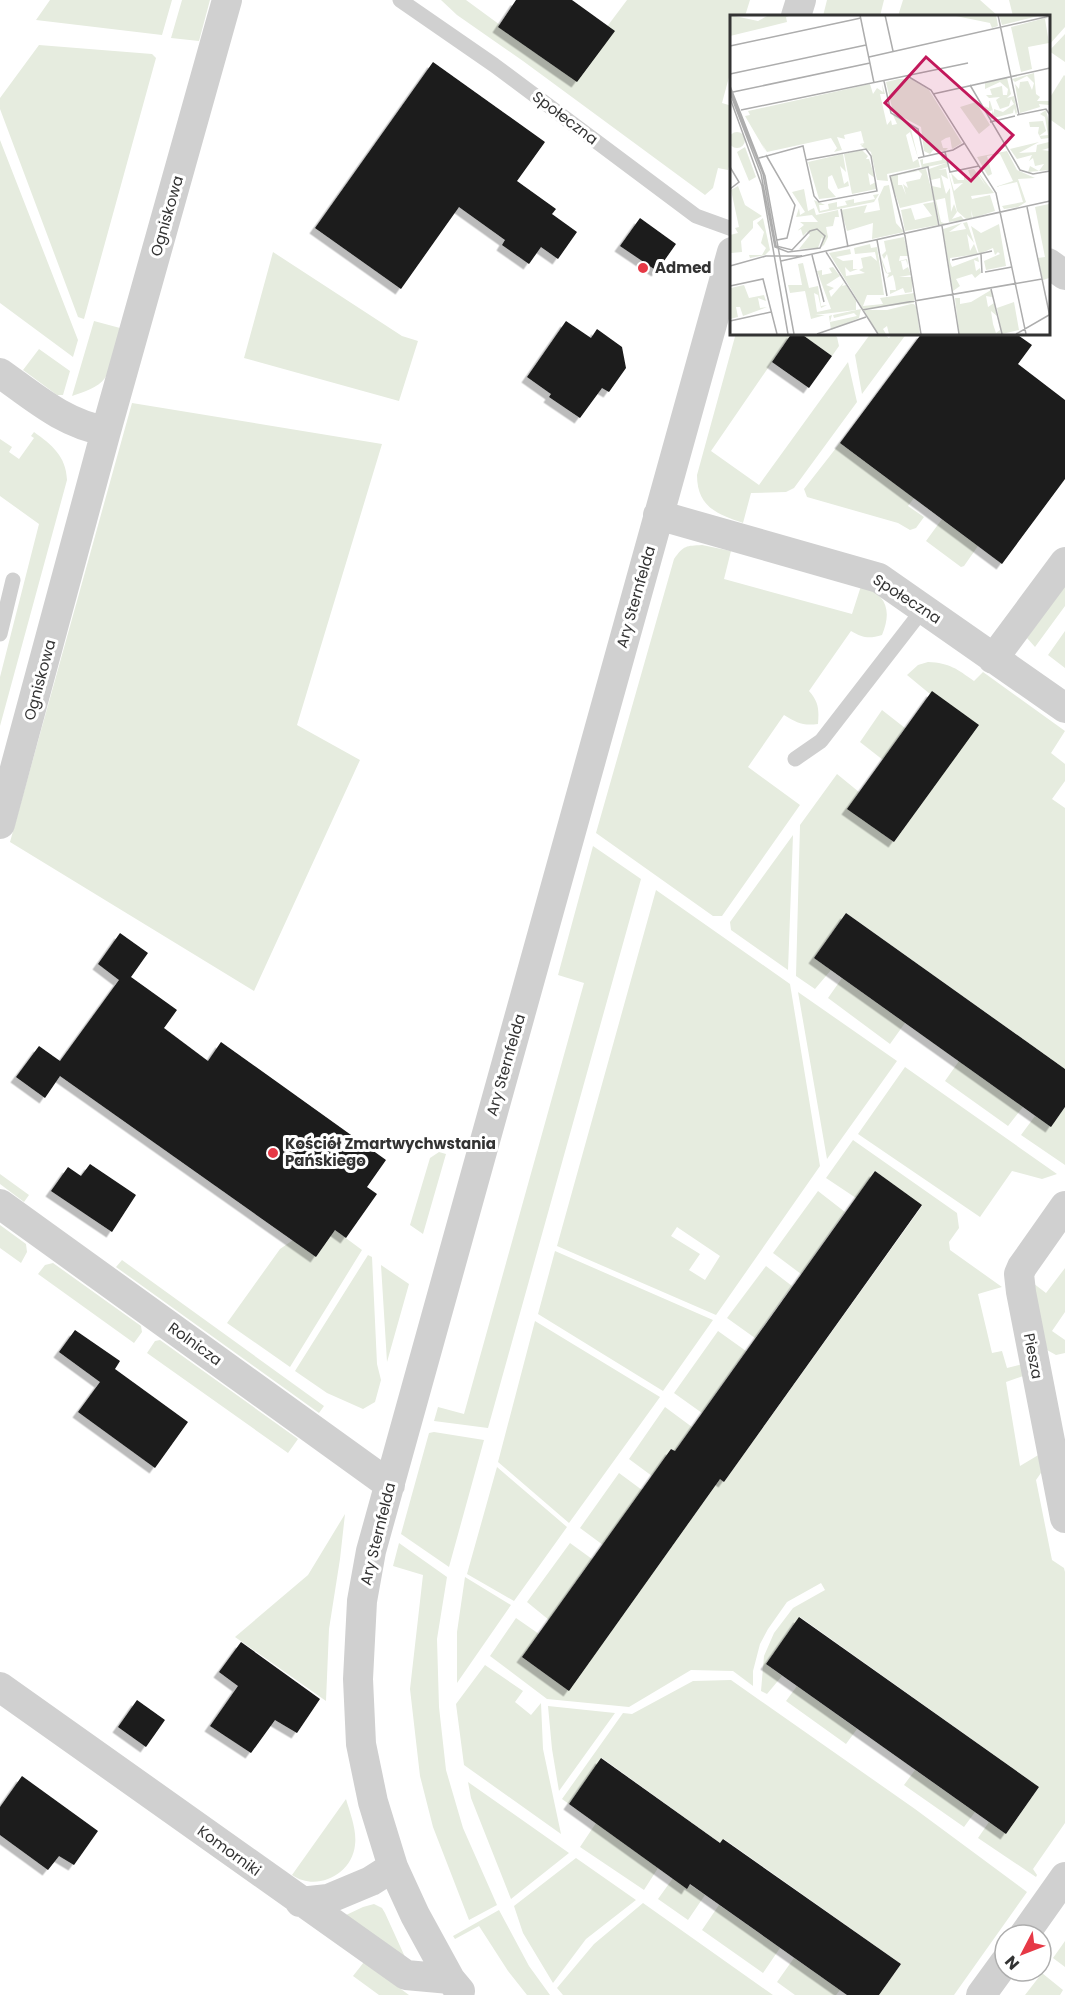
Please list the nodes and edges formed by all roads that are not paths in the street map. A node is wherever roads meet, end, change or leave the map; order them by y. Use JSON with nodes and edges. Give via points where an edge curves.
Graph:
{"nodes":[{"id":1,"x":227,"y":0,"type":"edge"},
{"id":2,"x":400,"y":0,"type":"edge"},
{"id":3,"x":801,"y":0,"type":"edge"},
{"id":4,"x":796,"y":15,"type":"edge"},
{"id":5,"x":730,"y":228,"type":"edge"},
{"id":6,"x":730,"y":259,"type":"edge"},
{"id":7,"x":1050,"y":264,"type":"edge"},
{"id":8,"x":1065,"y":275,"type":"edge"},
{"id":9,"x":0,"y":373,"type":"edge"},
{"id":10,"x":106,"y":431,"type":"junction"},
{"id":11,"x":658,"y":515,"type":"junction"},
{"id":12,"x":1065,"y":562,"type":"edge"},
{"id":13,"x":13,"y":580,"type":"dead end"},
{"id":14,"x":924,"y":608,"type":"junction"},
{"id":15,"x":0,"y":634,"type":"edge"},
{"id":16,"x":993,"y":659,"type":"junction"},
{"id":17,"x":1065,"y":708,"type":"edge"},
{"id":18,"x":795,"y":759,"type":"dead end"},
{"id":19,"x":5,"y":791,"type":"edge"},
{"id":20,"x":0,"y":824,"type":"edge"},
{"id":21,"x":0,"y":1204,"type":"edge"},
{"id":22,"x":1065,"y":1206,"type":"edge"},
{"id":23,"x":390,"y":1485,"type":"junction"},
{"id":24,"x":1065,"y":1518,"type":"edge"},
{"id":25,"x":0,"y":1687,"type":"edge"},
{"id":26,"x":393,"y":1867,"type":"junction"},
{"id":27,"x":1065,"y":1877,"type":"edge"},
{"id":28,"x":300,"y":1902,"type":"junction"},
{"id":29,"x":1032,"y":1923,"type":"edge"},
{"id":30,"x":993,"y":1978,"type":"edge"},
{"id":31,"x":457,"y":1987,"type":"edge"},
{"id":32,"x":981,"y":1995,"type":"edge"}],
"edges":[{"from":1,"to":10,"type":"street","name":"Ogniskowa"},
{"from":2,"to":5,"type":"lane","name":"Społeczna","via":[[696,216]]},
{"from":3,"to":4,"type":"street"},
{"from":6,"to":11,"type":"street","name":"Ary Sternfelda"},
{"from":7,"to":8,"type":"street"},
{"from":9,"to":10,"type":"street","via":[[62,416],[86,428]]},
{"from":10,"to":19,"type":"street","name":"Ogniskowa"},
{"from":11,"to":14,"type":"street","name":"Społeczna","via":[[879,578]]},
{"from":11,"to":23,"type":"street","name":"Ary Sternfelda"},
{"from":12,"to":16,"type":"street"},
{"from":13,"to":15,"type":"lane"},
{"from":14,"to":16,"type":"street","name":"Społeczna"},
{"from":14,"to":18,"type":"lane","via":[[820,741]]},
{"from":16,"to":17,"type":"street","name":"Społeczna"},
{"from":19,"to":20,"type":"street","name":"Ogniskowa"},
{"from":21,"to":23,"type":"street","name":"Rolnicza"},
{"from":22,"to":24,"type":"street","name":"Piesza","via":[[1019,1274]]},
{"from":23,"to":26,"type":"street","name":"Ary Sternfelda","via":[[364,1589],[358,1679],[361,1744]]},
{"from":25,"to":28,"type":"street","name":"Komorniki"},
{"from":26,"to":28,"type":"street","via":[[336,1896]]},
{"from":26,"to":31,"type":"street","name":"Ary Sternfelda","via":[[415,1915]]},
{"from":27,"to":29,"type":"street"},
{"from":28,"to":31,"type":"street","name":"Komorniki","via":[[406,1975]]},
{"from":30,"to":32,"type":"street"}]}
